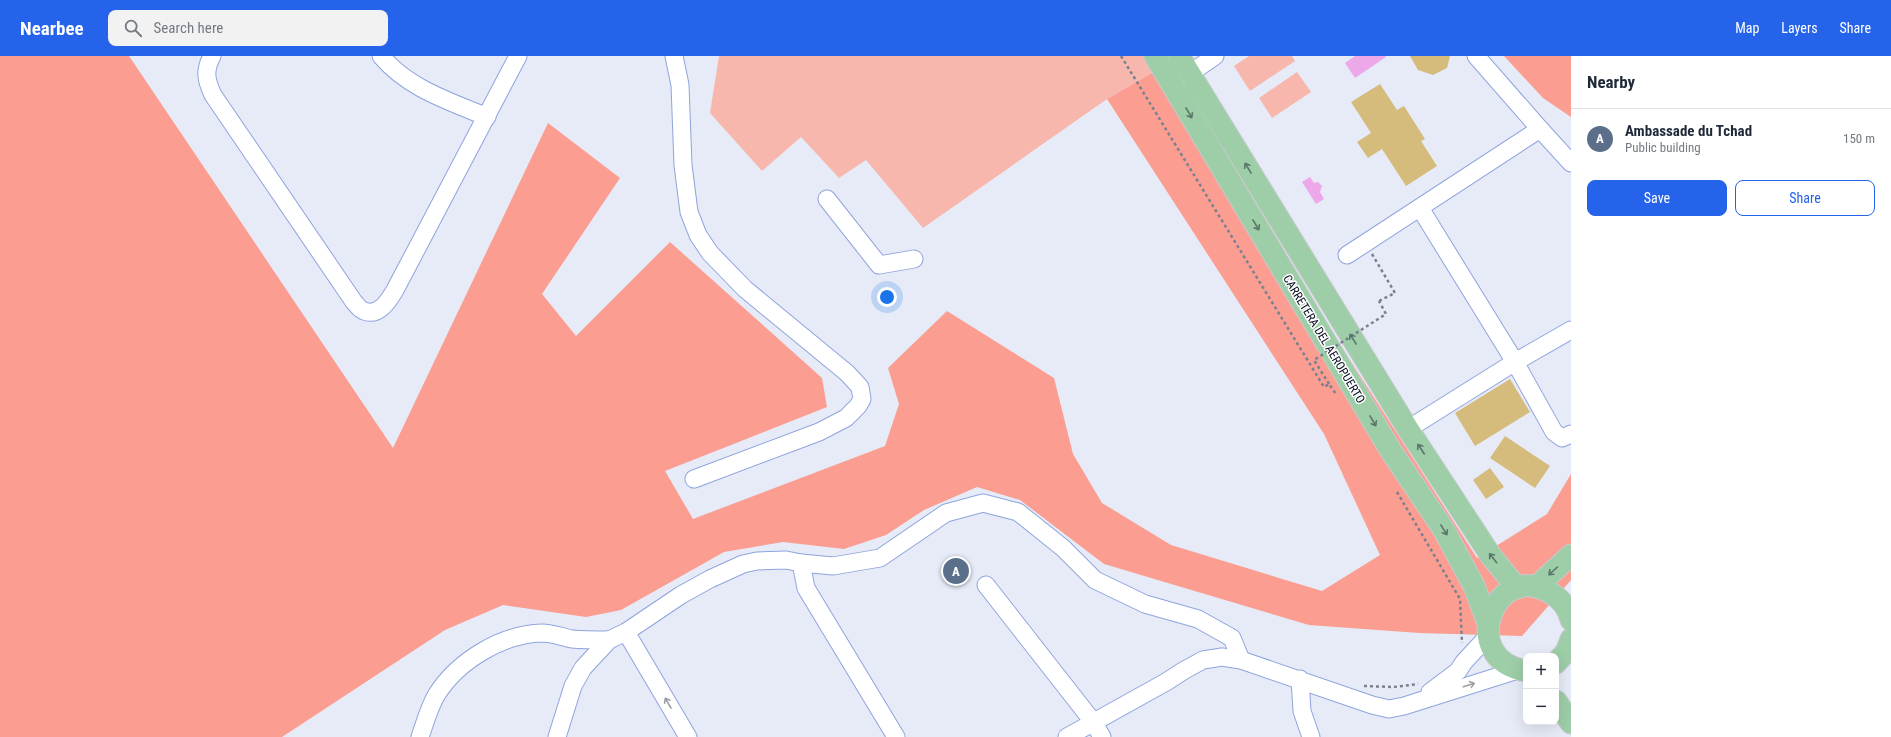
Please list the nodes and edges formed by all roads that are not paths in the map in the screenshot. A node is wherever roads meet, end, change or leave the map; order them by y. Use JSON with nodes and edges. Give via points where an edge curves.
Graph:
{"nodes":[{"id":1,"x":212,"y":56,"type":"edge"},
{"id":2,"x":382,"y":56,"type":"edge"},
{"id":3,"x":518,"y":56,"type":"edge"},
{"id":4,"x":674,"y":56,"type":"edge"},
{"id":5,"x":1155,"y":56,"type":"edge"},
{"id":6,"x":1215,"y":56,"type":"edge"},
{"id":7,"x":1476,"y":56,"type":"edge"},
{"id":8,"x":1185,"y":65,"type":"edge"},
{"id":9,"x":1172,"y":85,"type":"junction"},
{"id":10,"x":487,"y":117,"type":"junction"},
{"id":11,"x":1540,"y":129,"type":"junction"},
{"id":12,"x":1571,"y":163,"type":"edge"},
{"id":13,"x":827,"y":199,"type":"dead end"},
{"id":14,"x":1420,"y":208,"type":"junction"},
{"id":15,"x":1347,"y":256,"type":"dead end"},
{"id":16,"x":914,"y":259,"type":"dead end"},
{"id":17,"x":1306,"y":263,"type":"junction"},
{"id":18,"x":1286,"y":275,"type":"junction"},
{"id":19,"x":1571,"y":330,"type":"edge"},
{"id":20,"x":1515,"y":362,"type":"junction"},
{"id":21,"x":1408,"y":429,"type":"junction"},
{"id":22,"x":1571,"y":434,"type":"edge"},
{"id":23,"x":694,"y":479,"type":"dead end"},
{"id":24,"x":1571,"y":555,"type":"edge"},
{"id":25,"x":801,"y":564,"type":"junction"},
{"id":26,"x":986,"y":585,"type":"dead end"},
{"id":27,"x":1526,"y":588,"type":"junction"},
{"id":28,"x":1570,"y":615,"type":"edge"},
{"id":29,"x":1488,"y":630,"type":"junction"},
{"id":30,"x":626,"y":632,"type":"junction"},
{"id":31,"x":609,"y":640,"type":"junction"},
{"id":32,"x":1242,"y":660,"type":"junction"},
{"id":33,"x":1522,"y":671,"type":"edge"},
{"id":34,"x":1300,"y":679,"type":"junction"},
{"id":35,"x":1418,"y":700,"type":"junction"},
{"id":36,"x":1559,"y":705,"type":"edge"},
{"id":37,"x":1571,"y":723,"type":"edge"},
{"id":38,"x":1098,"y":730,"type":"edge"},
{"id":39,"x":420,"y":737,"type":"edge"},
{"id":40,"x":557,"y":737,"type":"edge"},
{"id":41,"x":688,"y":737,"type":"edge"},
{"id":42,"x":896,"y":737,"type":"edge"},
{"id":43,"x":1068,"y":737,"type":"edge"},
{"id":44,"x":1311,"y":737,"type":"edge"}],
"edges":[{"from":1,"to":10,"type":"street","via":[[206,71],[207,82],[213,95],[354,302],[363,311],[380,309],[388,302]]},
{"from":2,"to":10,"type":"street","via":[[405,79],[428,93]]},
{"from":3,"to":10,"type":"street"},
{"from":4,"to":23,"type":"street","via":[[680,85],[683,165],[689,212],[698,235],[710,253],[745,289],[847,373],[860,387],[862,399],[846,418],[819,432]]},
{"from":5,"to":9,"type":"main road","name":"CARRETERA DEL AEROPUERTO"},
{"from":6,"to":8,"type":"street"},
{"from":7,"to":11,"type":"street"},
{"from":8,"to":9,"type":"street"},
{"from":17,"to":8,"type":"main road","name":"CARRETERA DEL AEROPUERTO","one_way":true},
{"from":9,"to":18,"type":"main road","name":"CARRETERA DEL AEROPUERTO","one_way":true},
{"from":11,"to":12,"type":"street"},
{"from":11,"to":14,"type":"street"},
{"from":13,"to":16,"type":"street","via":[[879,266]]},
{"from":14,"to":15,"type":"street"},
{"from":14,"to":20,"type":"street"},
{"from":17,"to":18,"type":"main road"},
{"from":21,"to":17,"type":"main road","name":"CARRETERA DEL AEROPUERTO","one_way":true},
{"from":18,"to":29,"type":"main road","name":"CARRETERA DEL AEROPUERTO","one_way":true,"via":[[1391,451],[1448,537],[1474,586]]},
{"from":19,"to":20,"type":"street"},
{"from":20,"to":21,"type":"street"},
{"from":20,"to":22,"type":"street","via":[[1554,432],[1562,438]]},
{"from":27,"to":21,"type":"main road","name":"CARRETERA DEL AEROPUERTO","one_way":true,"via":[[1491,556]]},
{"from":24,"to":27,"type":"main road","one_way":true},
{"from":25,"to":30,"type":"street","via":[[786,560],[770,560],[737,566],[681,595]]},
{"from":25,"to":32,"type":"street","via":[[833,566],[880,558],[946,513],[983,503],[1018,512],[1062,548],[1095,580],[1145,604],[1198,619],[1232,638]]},
{"from":25,"to":42,"type":"street","via":[[806,588]]},
{"from":26,"to":38,"type":"street"},
{"from":27,"to":28,"type":"main road","via":[[1556,596]]},
{"from":27,"to":29,"type":"main road","via":[[1503,596],[1497,602],[1491,612]]},
{"from":29,"to":33,"type":"main road","name":"CARRETERA DEL AEROPUERTO","via":[[1490,645],[1501,660]]},
{"from":29,"to":35,"type":"street","via":[[1458,671]]},
{"from":30,"to":31,"type":"street"},
{"from":41,"to":30,"type":"street","one_way":true},
{"from":31,"to":39,"type":"street","via":[[571,638],[543,633],[527,634],[472,657],[436,695]]},
{"from":31,"to":40,"type":"street","via":[[583,668],[573,686]]},
{"from":32,"to":34,"type":"street"},
{"from":32,"to":38,"type":"street","via":[[1222,657],[1203,660],[1183,670]]},
{"from":35,"to":33,"type":"street","one_way":true},
{"from":34,"to":35,"type":"street","via":[[1389,709]]},
{"from":34,"to":44,"type":"street","via":[[1302,711]]},
{"from":36,"to":37,"type":"main road"},
{"from":38,"to":43,"type":"street"}]}
